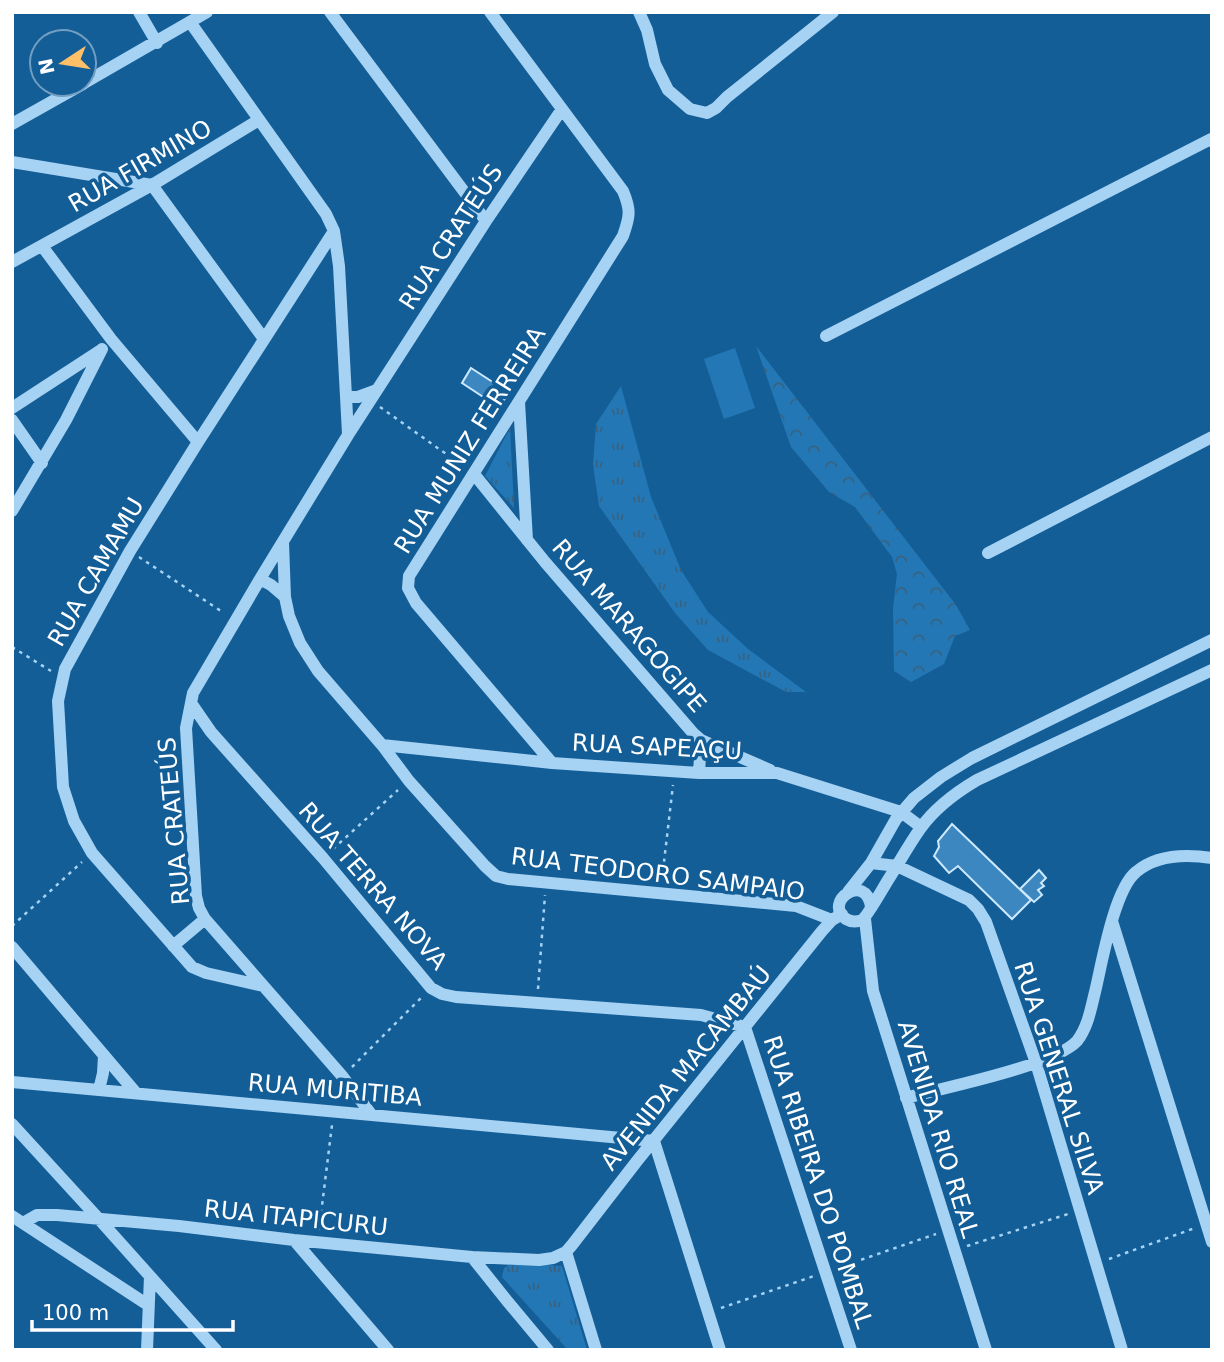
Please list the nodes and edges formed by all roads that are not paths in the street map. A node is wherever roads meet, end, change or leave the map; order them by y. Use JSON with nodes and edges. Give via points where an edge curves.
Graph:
{"nodes":[{"id":1,"x":139,"y":12,"type":"edge"},
{"id":2,"x":207,"y":12,"type":"edge"},
{"id":3,"x":330,"y":12,"type":"edge"},
{"id":4,"x":490,"y":12,"type":"edge"},
{"id":5,"x":639,"y":12,"type":"edge"},
{"id":6,"x":833,"y":12,"type":"edge"},
{"id":7,"x":190,"y":22,"type":"junction"},
{"id":8,"x":157,"y":43,"type":"junction"},
{"id":9,"x":98,"y":76,"type":"edge"},
{"id":10,"x":58,"y":98,"type":"edge"},
{"id":11,"x":562,"y":109,"type":"junction"},
{"id":12,"x":260,"y":120,"type":"junction"},
{"id":13,"x":12,"y":124,"type":"edge"},
{"id":14,"x":1212,"y":141,"type":"edge"},
{"id":15,"x":12,"y":162,"type":"edge"},
{"id":16,"x":152,"y":185,"type":"junction"},
{"id":17,"x":486,"y":221,"type":"junction"},
{"id":18,"x":334,"y":231,"type":"junction"},
{"id":19,"x":41,"y":246,"type":"junction"},
{"id":20,"x":12,"y":262,"type":"edge"},
{"id":21,"x":826,"y":336,"type":"dead end"},
{"id":22,"x":264,"y":339,"type":"junction"},
{"id":23,"x":107,"y":344,"type":"junction"},
{"id":24,"x":374,"y":395,"type":"junction"},
{"id":25,"x":346,"y":397,"type":"junction"},
{"id":26,"x":519,"y":402,"type":"junction"},
{"id":27,"x":12,"y":408,"type":"edge"},
{"id":28,"x":12,"y":420,"type":"edge"},
{"id":29,"x":348,"y":435,"type":"junction"},
{"id":30,"x":1212,"y":437,"type":"edge"},
{"id":31,"x":198,"y":442,"type":"junction"},
{"id":32,"x":42,"y":463,"type":"junction"},
{"id":33,"x":474,"y":474,"type":"junction"},
{"id":34,"x":12,"y":511,"type":"edge"},
{"id":35,"x":527,"y":540,"type":"junction"},
{"id":36,"x":283,"y":542,"type":"junction"},
{"id":37,"x":988,"y":553,"type":"dead end"},
{"id":38,"x":260,"y":579,"type":"junction"},
{"id":39,"x":285,"y":597,"type":"junction"},
{"id":40,"x":1212,"y":640,"type":"edge"},
{"id":41,"x":1212,"y":670,"type":"edge"},
{"id":42,"x":191,"y":703,"type":"junction"},
{"id":43,"x":186,"y":728,"type":"junction"},
{"id":44,"x":211,"y":732,"type":"junction"},
{"id":45,"x":701,"y":740,"type":"junction"},
{"id":46,"x":382,"y":745,"type":"junction"},
{"id":47,"x":552,"y":763,"type":"junction"},
{"id":48,"x":699,"y":773,"type":"junction"},
{"id":49,"x":776,"y":773,"type":"junction"},
{"id":50,"x":901,"y":812,"type":"junction"},
{"id":51,"x":921,"y":827,"type":"junction"},
{"id":52,"x":1212,"y":858,"type":"edge"},
{"id":53,"x":871,"y":863,"type":"junction"},
{"id":54,"x":897,"y":866,"type":"junction"},
{"id":55,"x":848,"y":892,"type":"junction"},
{"id":56,"x":868,"y":913,"type":"junction"},
{"id":57,"x":837,"y":917,"type":"junction"},
{"id":58,"x":205,"y":919,"type":"junction"},
{"id":59,"x":1111,"y":919,"type":"junction"},
{"id":60,"x":173,"y":946,"type":"junction"},
{"id":61,"x":12,"y":947,"type":"edge"},
{"id":62,"x":263,"y":986,"type":"junction"},
{"id":63,"x":745,"y":1027,"type":"junction"},
{"id":64,"x":104,"y":1055,"type":"junction"},
{"id":65,"x":1036,"y":1063,"type":"junction"},
{"id":66,"x":12,"y":1082,"type":"edge"},
{"id":67,"x":99,"y":1090,"type":"junction"},
{"id":68,"x":136,"y":1093,"type":"junction"},
{"id":69,"x":906,"y":1098,"type":"junction"},
{"id":70,"x":371,"y":1114,"type":"junction"},
{"id":71,"x":12,"y":1124,"type":"edge"},
{"id":72,"x":654,"y":1141,"type":"junction"},
{"id":73,"x":99,"y":1218,"type":"junction"},
{"id":74,"x":18,"y":1220,"type":"edge"},
{"id":75,"x":294,"y":1240,"type":"junction"},
{"id":76,"x":1212,"y":1242,"type":"edge"},
{"id":77,"x":566,"y":1252,"type":"junction"},
{"id":78,"x":472,"y":1257,"type":"junction"},
{"id":79,"x":150,"y":1276,"type":"junction"},
{"id":80,"x":172,"y":1301,"type":"junction"},
{"id":81,"x":148,"y":1311,"type":"junction"},
{"id":82,"x":148,"y":1350,"type":"edge"},
{"id":83,"x":216,"y":1350,"type":"edge"},
{"id":84,"x":388,"y":1350,"type":"edge"},
{"id":85,"x":548,"y":1350,"type":"edge"},
{"id":86,"x":596,"y":1350,"type":"edge"},
{"id":87,"x":720,"y":1350,"type":"edge"},
{"id":88,"x":851,"y":1350,"type":"edge"},
{"id":89,"x":986,"y":1350,"type":"edge"},
{"id":90,"x":1122,"y":1350,"type":"edge"}],
"edges":[{"from":1,"to":8,"type":"street"},
{"from":2,"to":7,"type":"street"},
{"from":3,"to":17,"type":"street"},
{"from":4,"to":11,"type":"street"},
{"from":5,"to":6,"type":"street","via":[[668,90],[690,109],[707,113]]},
{"from":7,"to":8,"type":"street"},
{"from":7,"to":12,"type":"street"},
{"from":8,"to":9,"type":"street"},
{"from":10,"to":13,"type":"street"},
{"from":11,"to":17,"type":"street","name":"RUA CRATEÚS"},
{"from":11,"to":26,"type":"street","name":"RUA MUNIZ FERREIRA","via":[[623,191],[629,217],[623,236]]},
{"from":12,"to":16,"type":"street","name":"RUA FIRMINO"},
{"from":12,"to":18,"type":"street"},
{"from":14,"to":21,"type":"street"},
{"from":15,"to":16,"type":"street"},
{"from":16,"to":19,"type":"street","name":"RUA FIRMINO"},
{"from":16,"to":22,"type":"street"},
{"from":17,"to":24,"type":"street","name":"RUA CRATEÚS"},
{"from":18,"to":22,"type":"street","name":"RUA CAMAMU"},
{"from":18,"to":25,"type":"street"},
{"from":19,"to":20,"type":"street","name":"RUA FIRMINO"},
{"from":19,"to":23,"type":"street"},
{"from":22,"to":31,"type":"street","name":"RUA CAMAMU"},
{"from":23,"to":27,"type":"street"},
{"from":23,"to":31,"type":"street"},
{"from":23,"to":32,"type":"street"},
{"from":24,"to":25,"type":"street"},
{"from":24,"to":29,"type":"street","name":"RUA CRATEÚS"},
{"from":25,"to":29,"type":"street"},
{"from":26,"to":33,"type":"street","name":"RUA MUNIZ FERREIRA"},
{"from":26,"to":35,"type":"street"},
{"from":28,"to":32,"type":"street"},
{"from":29,"to":36,"type":"street","name":"RUA CRATEÚS"},
{"from":30,"to":37,"type":"street"},
{"from":31,"to":60,"type":"street","name":"RUA CAMAMU","via":[[65,668],[58,701],[63,787],[74,821],[92,853]]},
{"from":32,"to":34,"type":"street"},
{"from":33,"to":35,"type":"street","name":"RUA MARAGOGIPE"},
{"from":33,"to":47,"type":"street","name":"RUA MUNIZ FERREIRA","via":[[409,576],[408,588]]},
{"from":35,"to":45,"type":"street","name":"RUA MARAGOGIPE"},
{"from":36,"to":38,"type":"street","name":"RUA CRATEÚS"},
{"from":36,"to":39,"type":"street","name":"RUA TEODORO SAMPAIO"},
{"from":38,"to":39,"type":"street"},
{"from":38,"to":42,"type":"street","name":"RUA CRATEÚS"},
{"from":39,"to":46,"type":"street","name":"RUA TEODORO SAMPAIO","via":[[300,643],[318,671]]},
{"from":40,"to":50,"type":"street","via":[[958,766]]},
{"from":41,"to":51,"type":"street","via":[[977,780],[956,793]]},
{"from":42,"to":43,"type":"street","name":"RUA CRATEÚS"},
{"from":42,"to":44,"type":"street","name":"RUA TERRA NOVA"},
{"from":43,"to":44,"type":"street"},
{"from":43,"to":58,"type":"street","name":"RUA CRATEÚS","via":[[196,896]]},
{"from":44,"to":63,"type":"street","name":"RUA TERRA NOVA","via":[[431,988],[456,997],[701,1015]]},
{"from":45,"to":48,"type":"street"},
{"from":45,"to":49,"type":"street","name":"RUA MARAGOGIPE"},
{"from":46,"to":47,"type":"street","name":"RUA SAPEAÇU"},
{"from":46,"to":57,"type":"street","name":"RUA TEODORO SAMPAIO","via":[[496,876],[796,906]]},
{"from":47,"to":48,"type":"street","name":"RUA SAPEAÇU"},
{"from":48,"to":49,"type":"street","name":"RUA SAPEAÇU"},
{"from":49,"to":50,"type":"street","name":"RUA SAPEAÇU"},
{"from":50,"to":51,"type":"street","name":"RUA SAPEAÇU"},
{"from":50,"to":53,"type":"street"},
{"from":51,"to":54,"type":"street"},
{"from":52,"to":59,"type":"street","via":[[1172,856],[1150,862],[1133,874]]},
{"from":53,"to":54,"type":"street","name":"RUA GENERAL SILVA"},
{"from":53,"to":55,"type":"street"},
{"from":54,"to":56,"type":"street"},
{"from":54,"to":65,"type":"street","name":"RUA GENERAL SILVA","via":[[978,909]]},
{"from":55,"to":56,"type":"street","via":[[866,895]]},
{"from":55,"to":57,"type":"street","via":[[840,901]]},
{"from":56,"to":57,"type":"street","via":[[859,921]]},
{"from":56,"to":69,"type":"street","name":"AVENIDA RIO REAL","via":[[873,991]]},
{"from":57,"to":63,"type":"street","name":"AVENIDA MACAMBAÚ"},
{"from":58,"to":60,"type":"street"},
{"from":58,"to":62,"type":"street","name":"RUA CRATEÚS"},
{"from":59,"to":65,"type":"street","via":[[1087,1024],[1076,1042]]},
{"from":59,"to":76,"type":"street"},
{"from":60,"to":62,"type":"street","name":"RUA CAMAMU","via":[[192,967]]},
{"from":61,"to":64,"type":"street"},
{"from":62,"to":70,"type":"street","name":"RUA CRATEÚS"},
{"from":63,"to":72,"type":"street","name":"AVENIDA MACAMBAÚ"},
{"from":63,"to":88,"type":"street","name":"RUA RIBEIRA DO POMBAL"},
{"from":64,"to":67,"type":"street"},
{"from":64,"to":68,"type":"street"},
{"from":65,"to":69,"type":"street"},
{"from":65,"to":90,"type":"street","name":"RUA GENERAL SILVA"},
{"from":66,"to":67,"type":"street","name":"RUA MURITIBA"},
{"from":67,"to":68,"type":"street","name":"RUA MURITIBA"},
{"from":68,"to":70,"type":"street","name":"RUA MURITIBA"},
{"from":69,"to":89,"type":"street","name":"AVENIDA RIO REAL"},
{"from":70,"to":72,"type":"street","name":"RUA MURITIBA"},
{"from":71,"to":73,"type":"street"},
{"from":72,"to":77,"type":"street","name":"AVENIDA MACAMBAÚ"},
{"from":72,"to":87,"type":"street"},
{"from":73,"to":74,"type":"street","name":"RUA ITAPICURU","via":[[57,1214]]},
{"from":73,"to":75,"type":"street","name":"RUA ITAPICURU"},
{"from":73,"to":79,"type":"street"},
{"from":74,"to":81,"type":"street"},
{"from":75,"to":78,"type":"street","name":"RUA ITAPICURU"},
{"from":75,"to":84,"type":"street"},
{"from":77,"to":78,"type":"street","name":"RUA ITAPICURU","via":[[538,1260]]},
{"from":77,"to":86,"type":"street"},
{"from":78,"to":85,"type":"street"},
{"from":79,"to":80,"type":"street"},
{"from":79,"to":81,"type":"street"},
{"from":80,"to":81,"type":"street"},
{"from":80,"to":83,"type":"street"},
{"from":81,"to":82,"type":"street"}]}
